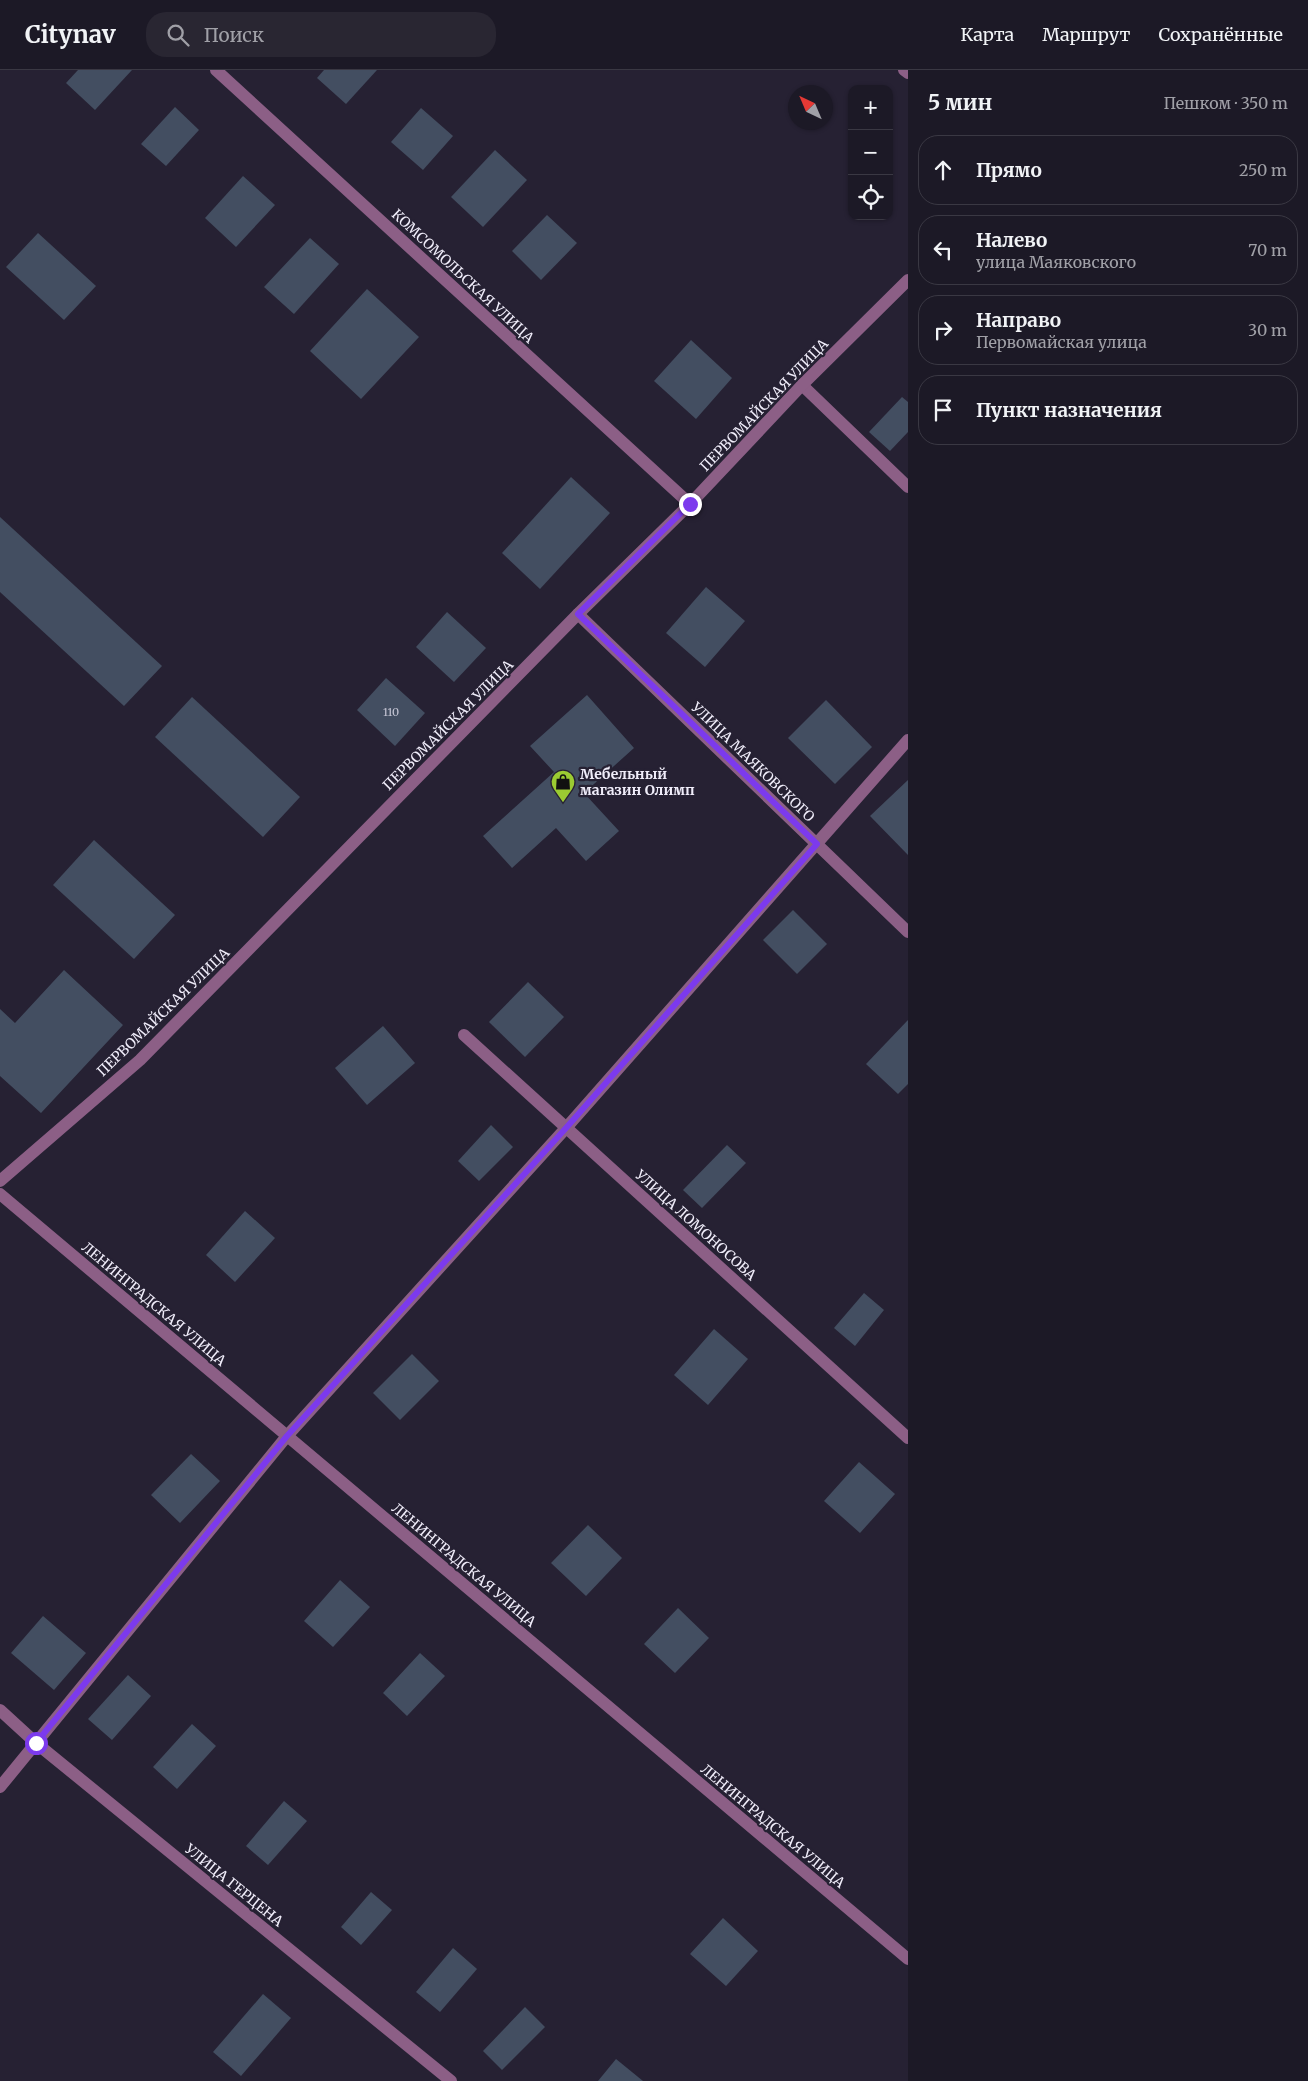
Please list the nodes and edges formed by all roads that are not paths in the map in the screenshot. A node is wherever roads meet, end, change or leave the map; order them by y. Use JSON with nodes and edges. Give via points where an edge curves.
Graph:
{"nodes":[{"id":1,"x":216,"y":70,"type":"edge"},
{"id":2,"x":904,"y":70,"type":"edge"},
{"id":3,"x":908,"y":74,"type":"edge"},
{"id":4,"x":908,"y":280,"type":"edge"},
{"id":5,"x":802,"y":385,"type":"junction"},
{"id":6,"x":908,"y":488,"type":"edge"},
{"id":7,"x":690,"y":504,"type":"junction"},
{"id":8,"x":578,"y":614,"type":"junction"},
{"id":9,"x":908,"y":740,"type":"edge"},
{"id":10,"x":817,"y":844,"type":"junction"},
{"id":11,"x":908,"y":932,"type":"edge"},
{"id":12,"x":464,"y":1035,"type":"dead end"},
{"id":13,"x":566,"y":1128,"type":"junction"},
{"id":14,"x":0,"y":1181,"type":"edge"},
{"id":15,"x":0,"y":1194,"type":"edge"},
{"id":16,"x":287,"y":1436,"type":"junction"},
{"id":17,"x":908,"y":1438,"type":"edge"},
{"id":18,"x":0,"y":1710,"type":"edge"},
{"id":19,"x":36,"y":1743,"type":"junction"},
{"id":20,"x":0,"y":1787,"type":"edge"},
{"id":21,"x":908,"y":1959,"type":"edge"},
{"id":22,"x":451,"y":2081,"type":"edge"}],
"edges":[{"from":1,"to":7,"type":"street","name":"КОМСОМОЛЬСКАЯ УЛИЦА"},
{"from":2,"to":3,"type":"street"},
{"from":4,"to":5,"type":"street","name":"ПЕРВОМАЙСКАЯ УЛИЦА"},
{"from":5,"to":6,"type":"street"},
{"from":5,"to":7,"type":"street","name":"ПЕРВОМАЙСКАЯ УЛИЦА"},
{"from":7,"to":8,"type":"street","name":"ПЕРВОМАЙСКАЯ УЛИЦА"},
{"from":8,"to":10,"type":"street","name":"УЛИЦА МАЯКОВСКОГО"},
{"from":8,"to":14,"type":"street","name":"ПЕРВОМАЙСКАЯ УЛИЦА","via":[[140,1060]]},
{"from":9,"to":10,"type":"street"},
{"from":10,"to":11,"type":"street","name":"УЛИЦА МАЯКОВСКОГО"},
{"from":10,"to":13,"type":"street"},
{"from":12,"to":13,"type":"street","name":"УЛИЦА ЛОМОНОСОВА"},
{"from":13,"to":16,"type":"street"},
{"from":13,"to":17,"type":"street","name":"УЛИЦА ЛОМОНОСОВА"},
{"from":15,"to":16,"type":"street","name":"ЛЕНИНГРАДСКАЯ УЛИЦА"},
{"from":16,"to":19,"type":"street"},
{"from":16,"to":21,"type":"street","name":"ЛЕНИНГРАДСКАЯ УЛИЦА"},
{"from":18,"to":19,"type":"street","name":"УЛИЦА ГЕРЦЕНА"},
{"from":19,"to":20,"type":"street"},
{"from":19,"to":22,"type":"street","name":"УЛИЦА ГЕРЦЕНА"}]}
